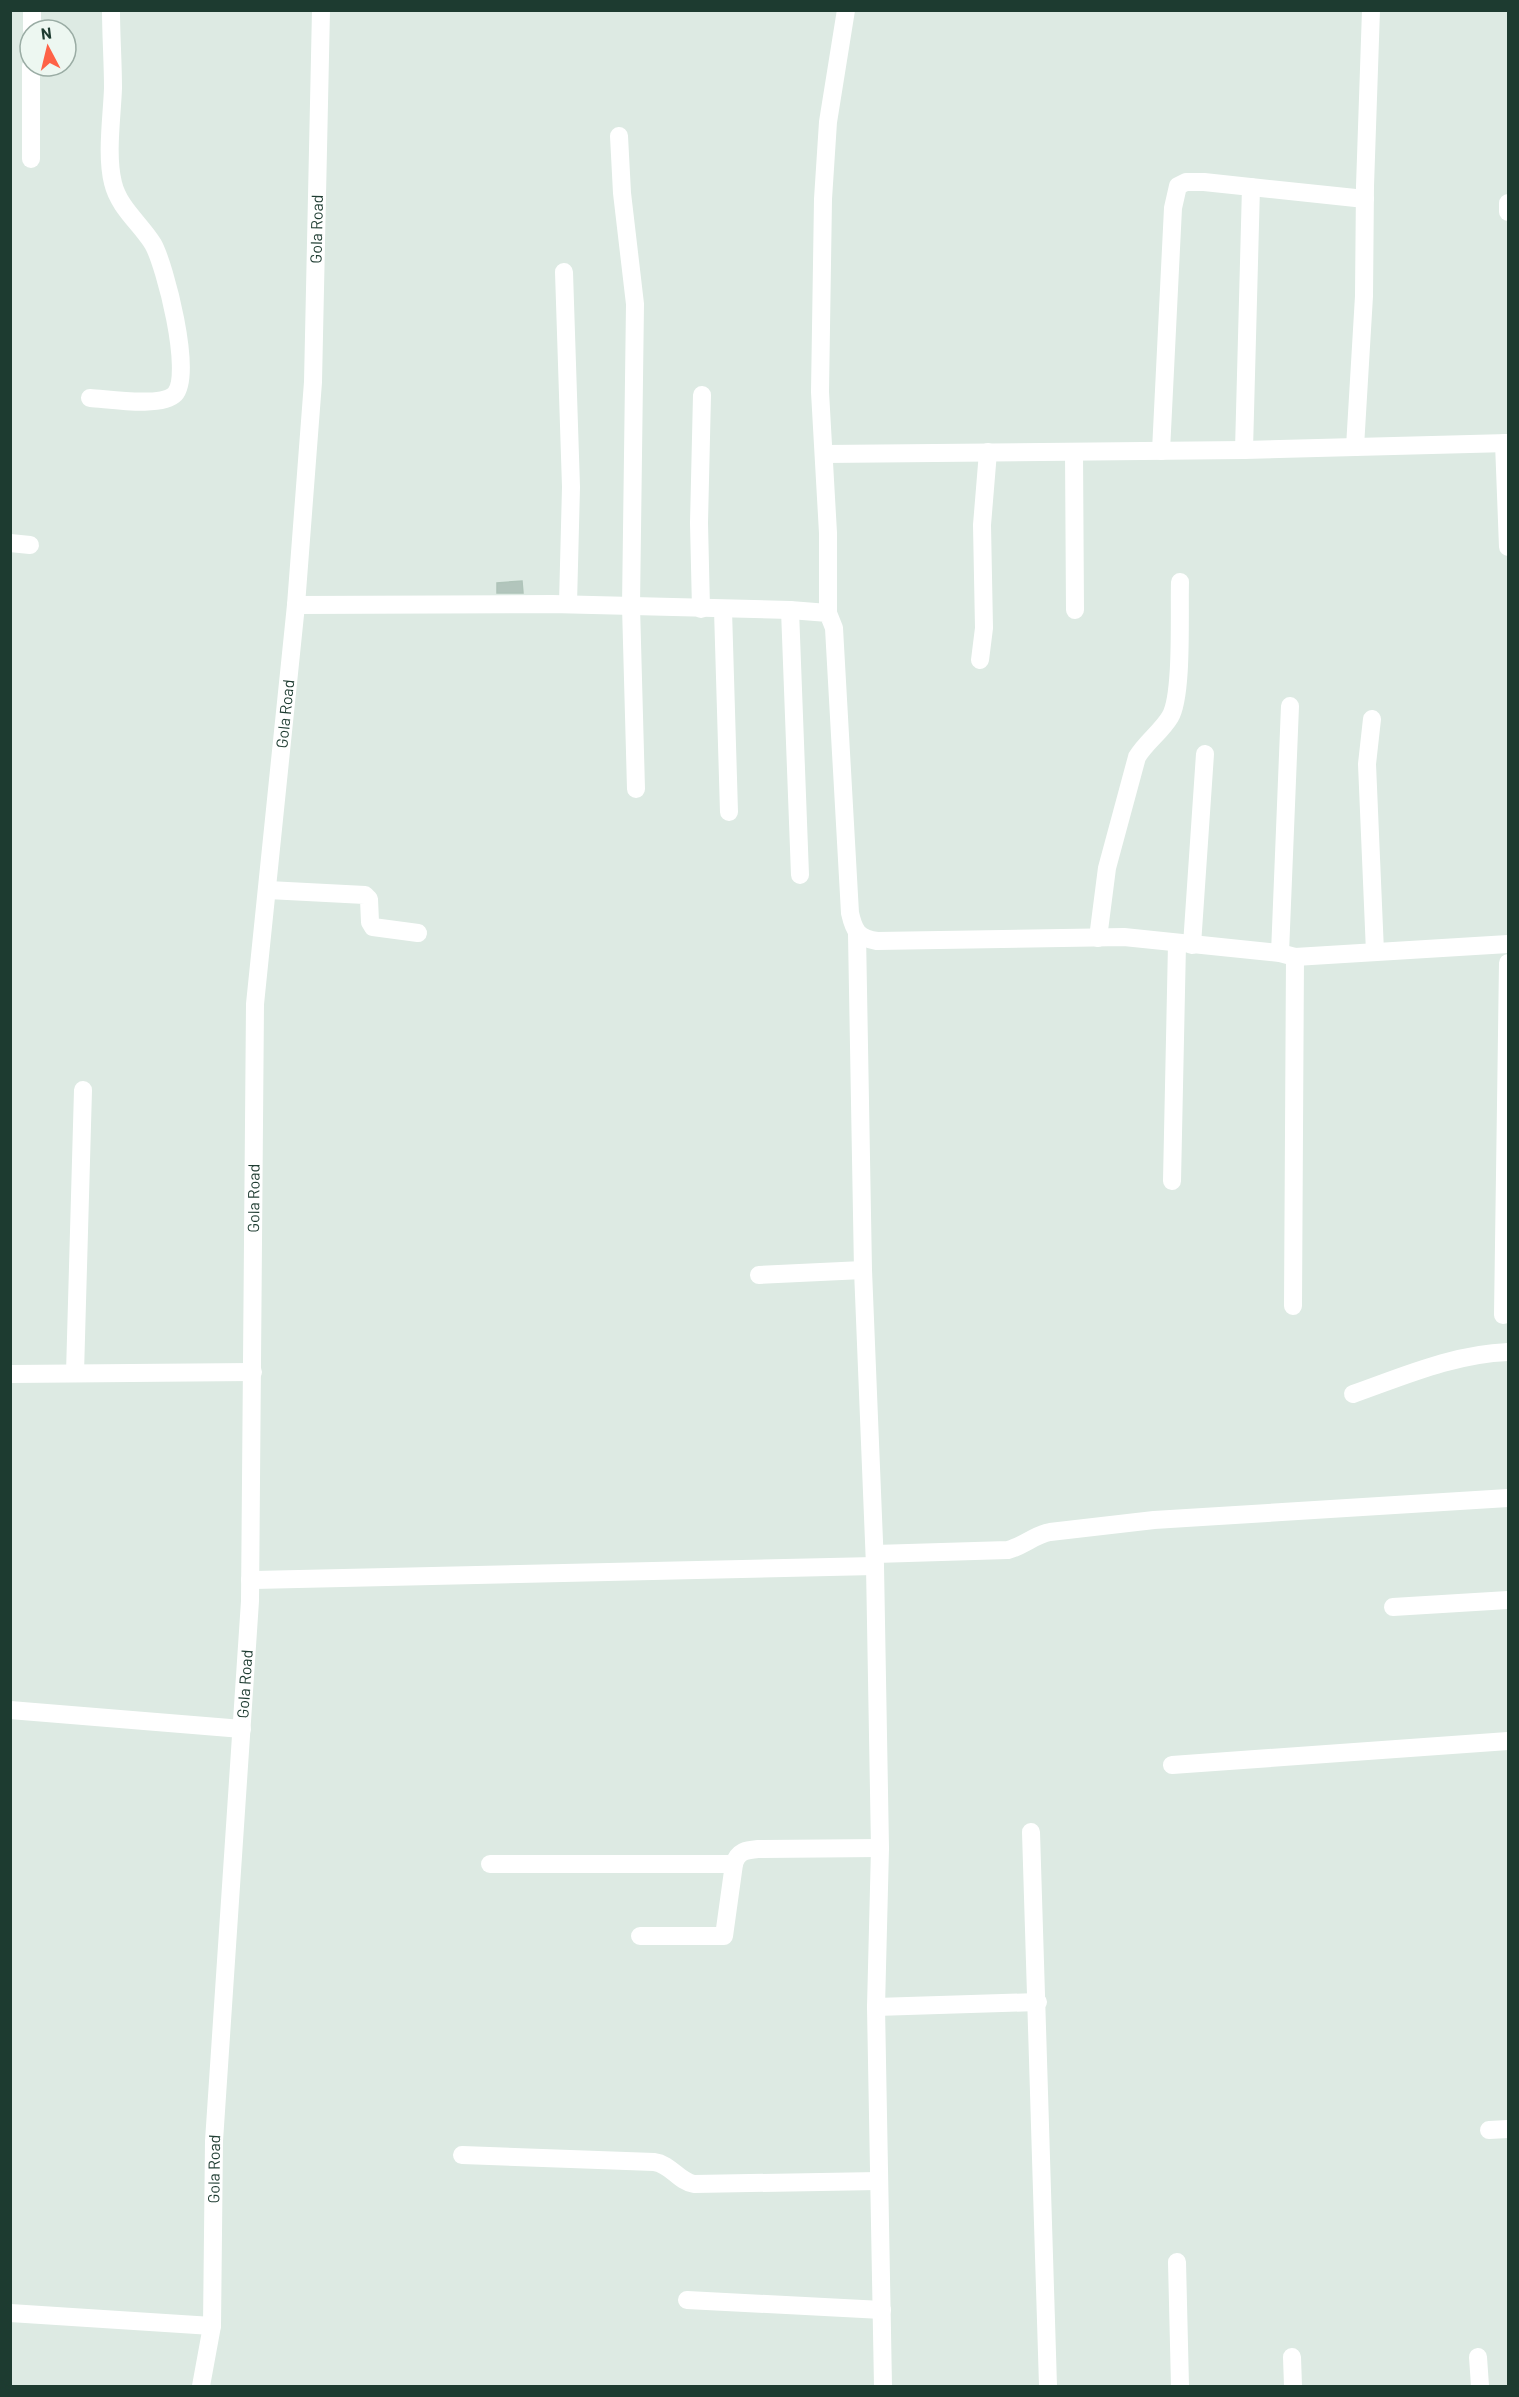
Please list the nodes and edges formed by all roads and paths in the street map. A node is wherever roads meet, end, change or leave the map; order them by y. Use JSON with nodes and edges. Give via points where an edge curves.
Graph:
{"nodes":[{"id":1,"x":111,"y":10,"type":"edge"},
{"id":2,"x":321,"y":10,"type":"edge"},
{"id":3,"x":846,"y":10,"type":"edge"},
{"id":4,"x":1371,"y":10,"type":"edge"},
{"id":5,"x":32,"y":78,"type":"edge"},
{"id":6,"x":619,"y":136,"type":"dead end"},
{"id":7,"x":31,"y":159,"type":"dead end"},
{"id":8,"x":1251,"y":187,"type":"junction"},
{"id":9,"x":1365,"y":199,"type":"junction"},
{"id":10,"x":1508,"y":203,"type":"edge"},
{"id":11,"x":1509,"y":212,"type":"edge"},
{"id":12,"x":564,"y":272,"type":"dead end"},
{"id":13,"x":702,"y":395,"type":"dead end"},
{"id":14,"x":90,"y":398,"type":"dead end"},
{"id":15,"x":1506,"y":443,"type":"edge"},
{"id":16,"x":1355,"y":447,"type":"junction"},
{"id":17,"x":1244,"y":450,"type":"junction"},
{"id":18,"x":1161,"y":451,"type":"junction"},
{"id":19,"x":988,"y":452,"type":"junction"},
{"id":20,"x":1074,"y":452,"type":"junction"},
{"id":21,"x":824,"y":454,"type":"junction"},
{"id":22,"x":10,"y":543,"type":"edge"},
{"id":23,"x":30,"y":545,"type":"dead end"},
{"id":24,"x":1509,"y":547,"type":"edge"},
{"id":25,"x":1180,"y":582,"type":"dead end"},
{"id":26,"x":568,"y":604,"type":"junction"},
{"id":27,"x":296,"y":605,"type":"junction"},
{"id":28,"x":631,"y":606,"type":"junction"},
{"id":29,"x":700,"y":609,"type":"junction"},
{"id":30,"x":723,"y":609,"type":"junction"},
{"id":31,"x":790,"y":610,"type":"junction"},
{"id":32,"x":1075,"y":610,"type":"dead end"},
{"id":33,"x":828,"y":613,"type":"junction"},
{"id":34,"x":980,"y":660,"type":"dead end"},
{"id":35,"x":1290,"y":706,"type":"dead end"},
{"id":36,"x":1372,"y":719,"type":"dead end"},
{"id":37,"x":1205,"y":754,"type":"dead end"},
{"id":38,"x":636,"y":789,"type":"dead end"},
{"id":39,"x":729,"y":813,"type":"dead end"},
{"id":40,"x":800,"y":875,"type":"dead end"},
{"id":41,"x":268,"y":890,"type":"junction"},
{"id":42,"x":418,"y":933,"type":"dead end"},
{"id":43,"x":857,"y":934,"type":"junction"},
{"id":44,"x":1098,"y":938,"type":"junction"},
{"id":45,"x":1184,"y":944,"type":"junction"},
{"id":46,"x":1509,"y":944,"type":"edge"},
{"id":47,"x":1375,"y":952,"type":"junction"},
{"id":48,"x":1287,"y":955,"type":"junction"},
{"id":49,"x":1509,"y":963,"type":"edge"},
{"id":50,"x":82,"y":1090,"type":"dead end"},
{"id":51,"x":1172,"y":1181,"type":"dead end"},
{"id":52,"x":863,"y":1270,"type":"junction"},
{"id":53,"x":759,"y":1275,"type":"dead end"},
{"id":54,"x":1293,"y":1306,"type":"dead end"},
{"id":55,"x":1503,"y":1315,"type":"dead end"},
{"id":56,"x":1509,"y":1352,"type":"edge"},
{"id":57,"x":253,"y":1372,"type":"junction"},
{"id":58,"x":75,"y":1373,"type":"junction"},
{"id":59,"x":10,"y":1374,"type":"edge"},
{"id":60,"x":1353,"y":1394,"type":"dead end"},
{"id":61,"x":1509,"y":1498,"type":"edge"},
{"id":62,"x":875,"y":1560,"type":"junction"},
{"id":63,"x":250,"y":1580,"type":"junction"},
{"id":64,"x":1509,"y":1600,"type":"edge"},
{"id":65,"x":1393,"y":1607,"type":"dead end"},
{"id":66,"x":10,"y":1710,"type":"edge"},
{"id":67,"x":242,"y":1729,"type":"junction"},
{"id":68,"x":1509,"y":1741,"type":"edge"},
{"id":69,"x":1172,"y":1765,"type":"dead end"},
{"id":70,"x":1031,"y":1832,"type":"dead end"},
{"id":71,"x":880,"y":1848,"type":"junction"},
{"id":72,"x":490,"y":1864,"type":"dead end"},
{"id":73,"x":734,"y":1864,"type":"junction"},
{"id":74,"x":640,"y":1936,"type":"dead end"},
{"id":75,"x":1038,"y":2002,"type":"junction"},
{"id":76,"x":876,"y":2007,"type":"junction"},
{"id":77,"x":1509,"y":2129,"type":"edge"},
{"id":78,"x":1489,"y":2130,"type":"dead end"},
{"id":79,"x":462,"y":2155,"type":"dead end"},
{"id":80,"x":879,"y":2181,"type":"junction"},
{"id":81,"x":1177,"y":2262,"type":"dead end"},
{"id":82,"x":687,"y":2300,"type":"dead end"},
{"id":83,"x":882,"y":2310,"type":"junction"},
{"id":84,"x":10,"y":2313,"type":"edge"},
{"id":85,"x":212,"y":2326,"type":"junction"},
{"id":86,"x":1292,"y":2357,"type":"dead end"},
{"id":87,"x":1478,"y":2357,"type":"dead end"},
{"id":88,"x":201,"y":2386,"type":"edge"},
{"id":89,"x":883,"y":2386,"type":"edge"},
{"id":90,"x":1048,"y":2386,"type":"edge"},
{"id":91,"x":1180,"y":2386,"type":"edge"},
{"id":92,"x":1293,"y":2386,"type":"edge"},
{"id":93,"x":1480,"y":2386,"type":"edge"}],
"edges":[{"from":1,"to":14,"type":"street","via":[[113,184],[124,208],[148,237],[158,257],[174,310],[180,367],[175,394],[165,399],[149,402]]},
{"from":2,"to":27,"type":"street","name":"Gola Road","via":[[313,382]]},
{"from":3,"to":21,"type":"street","via":[[828,122],[823,199],[820,392]]},
{"from":4,"to":9,"type":"street"},
{"from":5,"to":7,"type":"street"},
{"from":6,"to":28,"type":"street","via":[[635,304]]},
{"from":8,"to":9,"type":"street"},
{"from":8,"to":17,"type":"street"},
{"from":8,"to":18,"type":"street","via":[[1186,182],[1174,194]]},
{"from":9,"to":16,"type":"street"},
{"from":10,"to":11,"type":"street"},
{"from":12,"to":26,"type":"street","via":[[571,488]]},
{"from":13,"to":29,"type":"street"},
{"from":15,"to":16,"type":"street"},
{"from":15,"to":24,"type":"street"},
{"from":16,"to":17,"type":"street"},
{"from":17,"to":18,"type":"street"},
{"from":18,"to":20,"type":"street"},
{"from":19,"to":20,"type":"street"},
{"from":19,"to":21,"type":"street"},
{"from":19,"to":34,"type":"street","via":[[982,525],[984,628]]},
{"from":20,"to":32,"type":"street"},
{"from":21,"to":33,"type":"street"},
{"from":22,"to":23,"type":"street"},
{"from":25,"to":44,"type":"street","via":[[1175,708],[1137,758],[1106,875]]},
{"from":26,"to":27,"type":"street"},
{"from":26,"to":28,"type":"street"},
{"from":27,"to":41,"type":"street","name":"Gola Road"},
{"from":28,"to":29,"type":"street"},
{"from":28,"to":38,"type":"street"},
{"from":29,"to":30,"type":"street"},
{"from":30,"to":31,"type":"street"},
{"from":30,"to":39,"type":"street"},
{"from":31,"to":33,"type":"street"},
{"from":31,"to":40,"type":"street"},
{"from":33,"to":43,"type":"street","via":[[834,628],[850,913]]},
{"from":35,"to":48,"type":"street"},
{"from":36,"to":47,"type":"street","via":[[1367,764]]},
{"from":37,"to":45,"type":"street"},
{"from":41,"to":42,"type":"street","via":[[365,895],[373,927]]},
{"from":41,"to":57,"type":"street","name":"Gola Road","via":[[253,1060]]},
{"from":43,"to":44,"type":"street","via":[[863,939],[877,940]]},
{"from":43,"to":52,"type":"street"},
{"from":44,"to":45,"type":"street"},
{"from":45,"to":48,"type":"street"},
{"from":45,"to":51,"type":"street"},
{"from":46,"to":47,"type":"street"},
{"from":47,"to":48,"type":"street"},
{"from":48,"to":54,"type":"street"},
{"from":49,"to":55,"type":"street"},
{"from":50,"to":58,"type":"street"},
{"from":52,"to":53,"type":"street"},
{"from":52,"to":62,"type":"street"},
{"from":56,"to":60,"type":"street","via":[[1444,1362]]},
{"from":57,"to":58,"type":"street"},
{"from":57,"to":63,"type":"street","name":"Gola Road"},
{"from":58,"to":59,"type":"street"},
{"from":61,"to":62,"type":"street","via":[[1154,1520],[1050,1532],[1008,1550]]},
{"from":62,"to":63,"type":"street"},
{"from":62,"to":71,"type":"street"},
{"from":63,"to":67,"type":"street","name":"Gola Road"},
{"from":64,"to":65,"type":"street"},
{"from":66,"to":67,"type":"street"},
{"from":67,"to":85,"type":"street","name":"Gola Road","via":[[214,2141]]},
{"from":68,"to":69,"type":"street"},
{"from":70,"to":75,"type":"street"},
{"from":71,"to":73,"type":"street","via":[[748,1850],[739,1854]]},
{"from":71,"to":76,"type":"street"},
{"from":72,"to":73,"type":"street"},
{"from":73,"to":74,"type":"street","via":[[724,1936]]},
{"from":75,"to":76,"type":"street"},
{"from":75,"to":90,"type":"street"},
{"from":76,"to":80,"type":"street"},
{"from":77,"to":78,"type":"street"},
{"from":79,"to":80,"type":"street","via":[[654,2162],[666,2165],[683,2181],[694,2184]]},
{"from":80,"to":83,"type":"street"},
{"from":81,"to":91,"type":"street"},
{"from":82,"to":83,"type":"street"},
{"from":83,"to":89,"type":"street"},
{"from":84,"to":85,"type":"street"},
{"from":85,"to":88,"type":"street","name":"Gola Road"},
{"from":86,"to":92,"type":"street"},
{"from":87,"to":93,"type":"street"}]}
